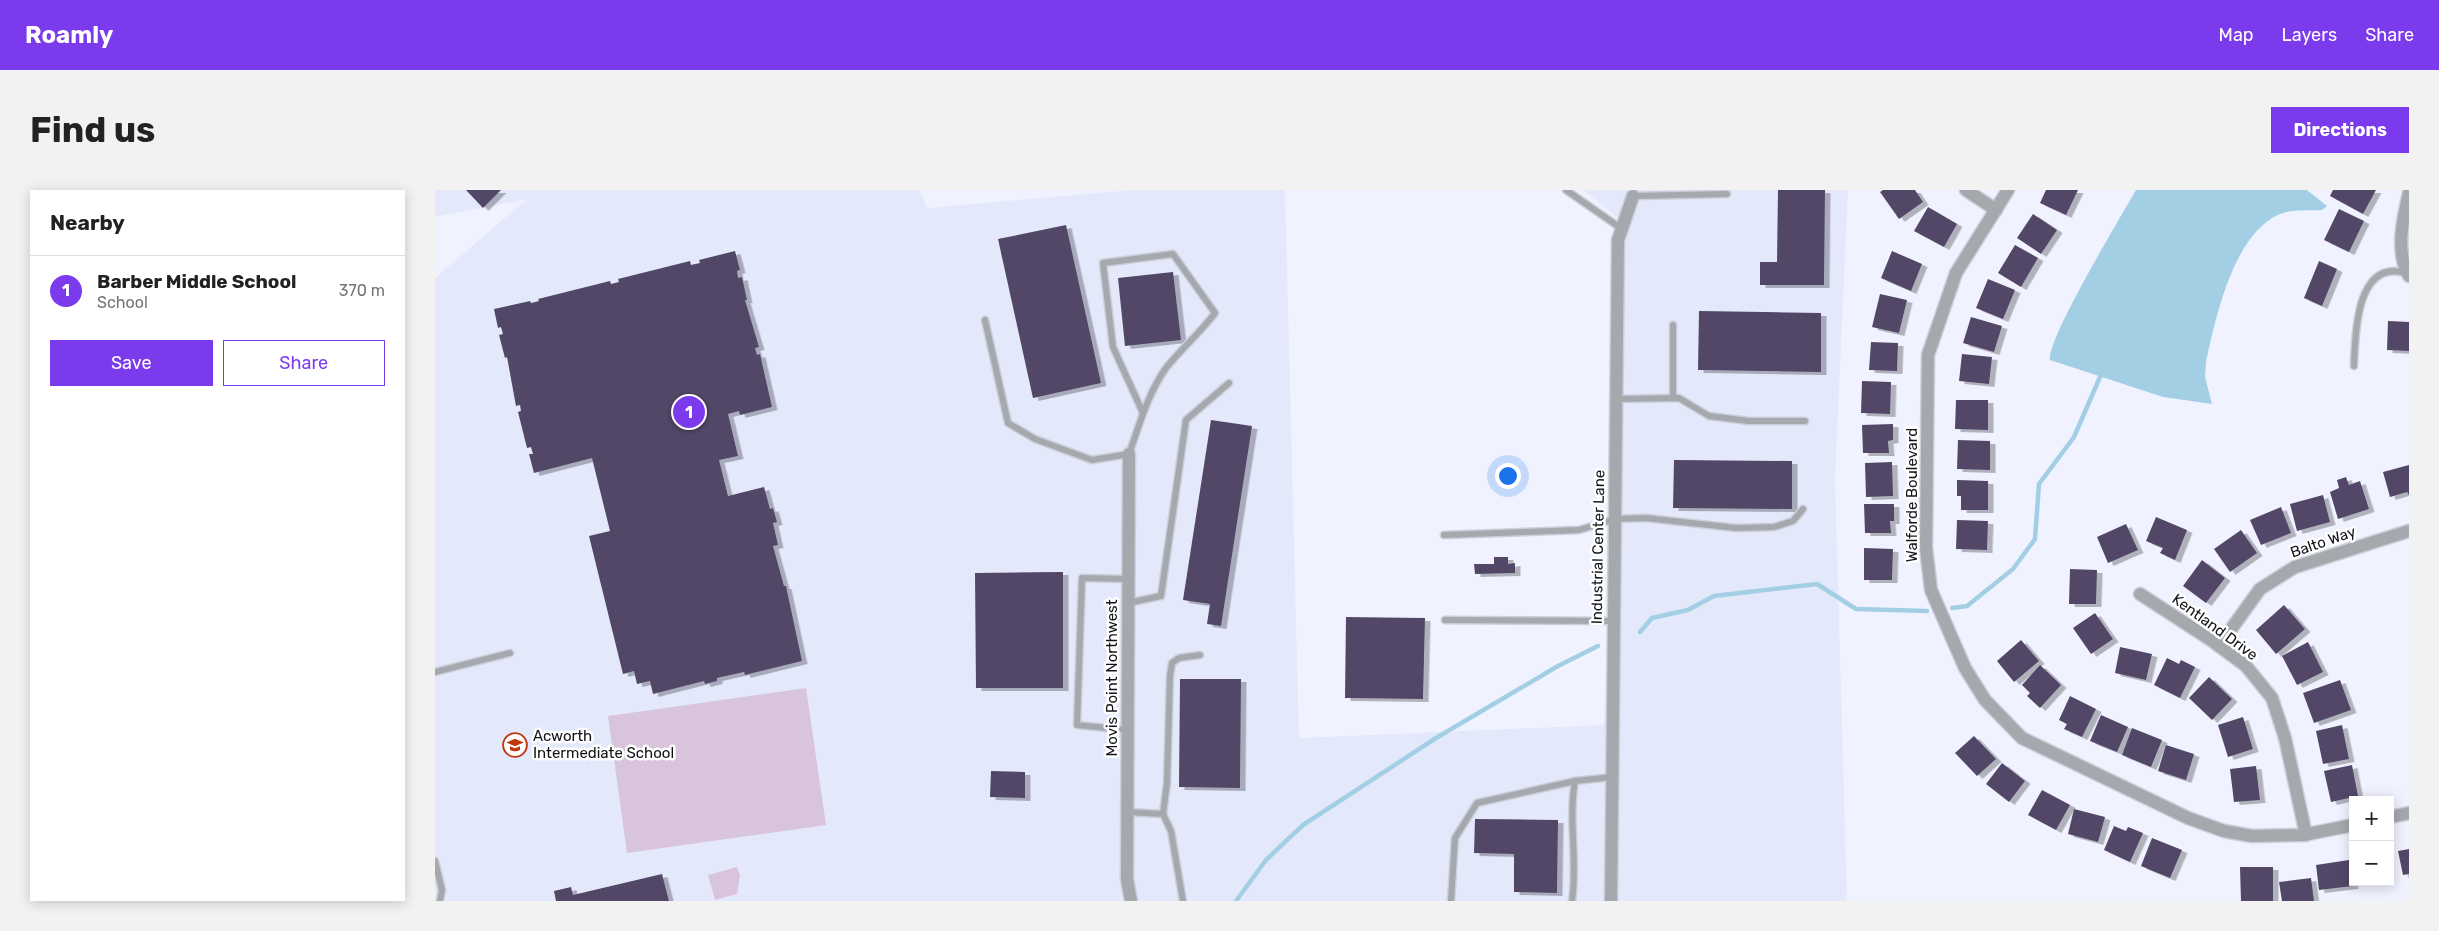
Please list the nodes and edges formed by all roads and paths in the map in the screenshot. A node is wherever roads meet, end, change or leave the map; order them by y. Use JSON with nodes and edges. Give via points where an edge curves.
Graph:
{"nodes":[{"id":1,"x":1566,"y":190,"type":"edge"},
{"id":2,"x":1966,"y":190,"type":"edge"},
{"id":3,"x":2009,"y":190,"type":"edge"},
{"id":4,"x":1633,"y":193,"type":"edge"},
{"id":5,"x":2409,"y":193,"type":"edge"},
{"id":6,"x":1727,"y":194,"type":"dead end"},
{"id":7,"x":1996,"y":210,"type":"junction"},
{"id":8,"x":1621,"y":229,"type":"junction"},
{"id":9,"x":2408,"y":274,"type":"edge"},
{"id":10,"x":985,"y":320,"type":"dead end"},
{"id":11,"x":1673,"y":325,"type":"dead end"},
{"id":12,"x":2354,"y":366,"type":"dead end"},
{"id":13,"x":1229,"y":383,"type":"dead end"},
{"id":14,"x":1673,"y":398,"type":"junction"},
{"id":15,"x":1616,"y":400,"type":"junction"},
{"id":16,"x":1143,"y":413,"type":"junction"},
{"id":17,"x":1805,"y":421,"type":"dead end"},
{"id":18,"x":1129,"y":454,"type":"junction"},
{"id":19,"x":1803,"y":509,"type":"dead end"},
{"id":20,"x":1615,"y":519,"type":"junction"},
{"id":21,"x":2409,"y":531,"type":"edge"},
{"id":22,"x":1444,"y":535,"type":"dead end"},
{"id":23,"x":1129,"y":579,"type":"junction"},
{"id":24,"x":2140,"y":594,"type":"dead end"},
{"id":25,"x":1129,"y":603,"type":"junction"},
{"id":26,"x":1445,"y":620,"type":"dead end"},
{"id":27,"x":1614,"y":621,"type":"junction"},
{"id":28,"x":2219,"y":646,"type":"junction"},
{"id":29,"x":509,"y":653,"type":"dead end"},
{"id":30,"x":1200,"y":655,"type":"dead end"},
{"id":31,"x":435,"y":672,"type":"edge"},
{"id":32,"x":1128,"y":730,"type":"junction"},
{"id":33,"x":1612,"y":778,"type":"junction"},
{"id":34,"x":1575,"y":781,"type":"junction"},
{"id":35,"x":1127,"y":812,"type":"junction"},
{"id":36,"x":2409,"y":813,"type":"edge"},
{"id":37,"x":1163,"y":814,"type":"junction"},
{"id":38,"x":2394,"y":816,"type":"edge"},
{"id":39,"x":2349,"y":826,"type":"edge"},
{"id":40,"x":2306,"y":835,"type":"junction"},
{"id":41,"x":435,"y":861,"type":"edge"},
{"id":42,"x":440,"y":901,"type":"edge"},
{"id":43,"x":1131,"y":901,"type":"edge"},
{"id":44,"x":1183,"y":901,"type":"edge"},
{"id":45,"x":1451,"y":901,"type":"edge"},
{"id":46,"x":1572,"y":901,"type":"edge"},
{"id":47,"x":1611,"y":901,"type":"edge"}],
"edges":[{"from":1,"to":8,"type":"lane"},
{"from":2,"to":7,"type":"street"},
{"from":3,"to":7,"type":"street","name":"Walforde Boulevard"},
{"from":4,"to":6,"type":"lane"},
{"from":4,"to":8,"type":"street","name":"Industrial Center Lane"},
{"from":5,"to":9,"type":"street","via":[[2401,256]]},
{"from":7,"to":40,"type":"street","name":"Walforde Boulevard","via":[[1956,273],[1928,355],[1928,565],[1931,590],[1965,668],[1985,700],[2022,738],[2188,818],[2223,831],[2252,836]]},
{"from":8,"to":15,"type":"street","name":"Industrial Center Lane","via":[[1618,240]]},
{"from":9,"to":12,"type":"lane","via":[[2396,270],[2384,273],[2372,282],[2364,295],[2356,320]]},
{"from":10,"to":18,"type":"lane","via":[[1008,423],[1035,439],[1093,460]]},
{"from":11,"to":14,"type":"lane"},
{"from":13,"to":25,"type":"lane","via":[[1186,420],[1161,596]]},
{"from":14,"to":15,"type":"lane"},
{"from":14,"to":17,"type":"lane","via":[[1679,398],[1709,416],[1749,421]]},
{"from":15,"to":20,"type":"street","name":"Industrial Center Lane"},
{"from":16,"to":16,"type":"lane","via":[[1166,369],[1215,313],[1173,254],[1103,263],[1113,347]]},
{"from":16,"to":18,"type":"lane"},
{"from":18,"to":23,"type":"street","name":"Movis Point Northwest"},
{"from":19,"to":20,"type":"lane","via":[[1793,521],[1774,527],[1736,528],[1646,518]]},
{"from":20,"to":22,"type":"lane","via":[[1579,530]]},
{"from":20,"to":27,"type":"street","name":"Industrial Center Lane"},
{"from":21,"to":28,"type":"street","name":"Balto Way","via":[[2295,567],[2260,589]]},
{"from":23,"to":25,"type":"street","name":"Movis Point Northwest"},
{"from":23,"to":32,"type":"lane","via":[[1082,578],[1077,725]]},
{"from":24,"to":28,"type":"street","name":"Kentland Drive"},
{"from":25,"to":32,"type":"street","name":"Movis Point Northwest"},
{"from":26,"to":27,"type":"lane"},
{"from":27,"to":33,"type":"street","name":"Industrial Center Lane"},
{"from":28,"to":40,"type":"street","name":"Kentland Drive","via":[[2246,666],[2272,698],[2285,738]]},
{"from":29,"to":31,"type":"lane"},
{"from":30,"to":37,"type":"lane","via":[[1172,662]]},
{"from":32,"to":35,"type":"street","name":"Movis Point Northwest"},
{"from":33,"to":34,"type":"lane"},
{"from":33,"to":47,"type":"street","name":"Industrial Center Lane"},
{"from":34,"to":45,"type":"lane","via":[[1477,802],[1455,838]]},
{"from":34,"to":46,"type":"lane","via":[[1572,839],[1576,877]]},
{"from":35,"to":37,"type":"lane"},
{"from":35,"to":43,"type":"street","name":"Movis Point Northwest","via":[[1127,879]]},
{"from":36,"to":38,"type":"street"},
{"from":37,"to":44,"type":"lane","via":[[1171,831]]},
{"from":39,"to":40,"type":"street","name":"Walforde Boulevard"},
{"from":41,"to":42,"type":"lane","via":[[442,890]]}]}
